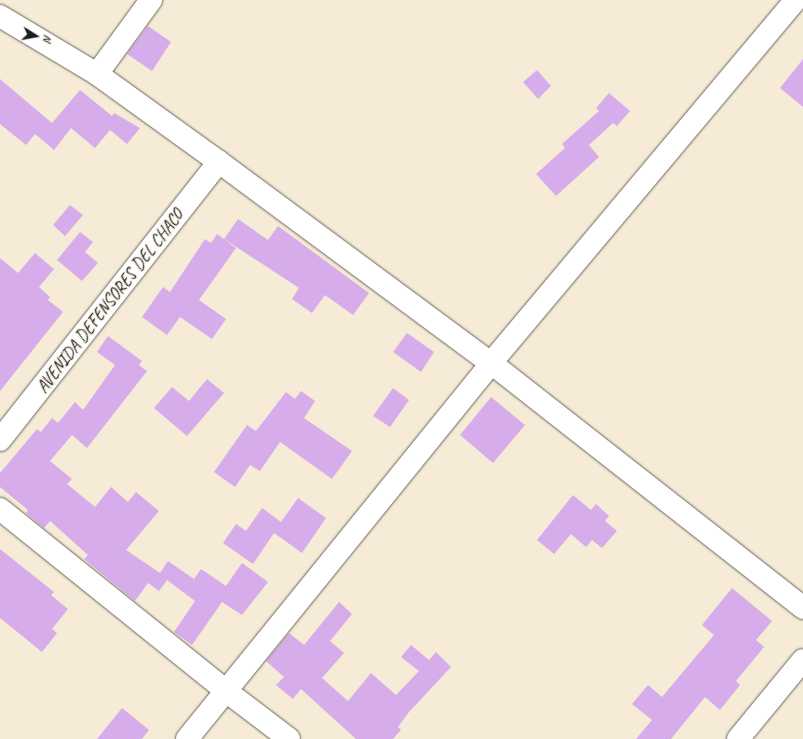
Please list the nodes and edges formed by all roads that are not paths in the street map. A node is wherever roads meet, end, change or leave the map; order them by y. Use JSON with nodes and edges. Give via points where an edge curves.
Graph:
{"nodes":[{"id":1,"x":151,"y":0,"type":"edge"},
{"id":2,"x":796,"y":0,"type":"edge"},
{"id":3,"x":0,"y":16,"type":"edge"},
{"id":4,"x":97,"y":74,"type":"junction"},
{"id":5,"x":219,"y":162,"type":"junction"},
{"id":6,"x":491,"y":363,"type":"junction"},
{"id":7,"x":0,"y":440,"type":"edge"},
{"id":8,"x":0,"y":509,"type":"edge"},
{"id":9,"x":803,"y":608,"type":"edge"},
{"id":10,"x":803,"y":660,"type":"edge"},
{"id":11,"x":226,"y":692,"type":"junction"},
{"id":12,"x":187,"y":739,"type":"edge"},
{"id":13,"x":289,"y":739,"type":"edge"},
{"id":14,"x":738,"y":739,"type":"edge"}],
"edges":[{"from":1,"to":4,"type":"street"},
{"from":2,"to":6,"type":"street"},
{"from":3,"to":4,"type":"street"},
{"from":4,"to":5,"type":"street"},
{"from":5,"to":6,"type":"street"},
{"from":5,"to":7,"type":"street","name":"AVENIDA DEFENSORES DEL CHACO"},
{"from":6,"to":9,"type":"street"},
{"from":6,"to":11,"type":"street"},
{"from":8,"to":11,"type":"street"},
{"from":10,"to":14,"type":"street"},
{"from":11,"to":12,"type":"street"},
{"from":11,"to":13,"type":"street"}]}
